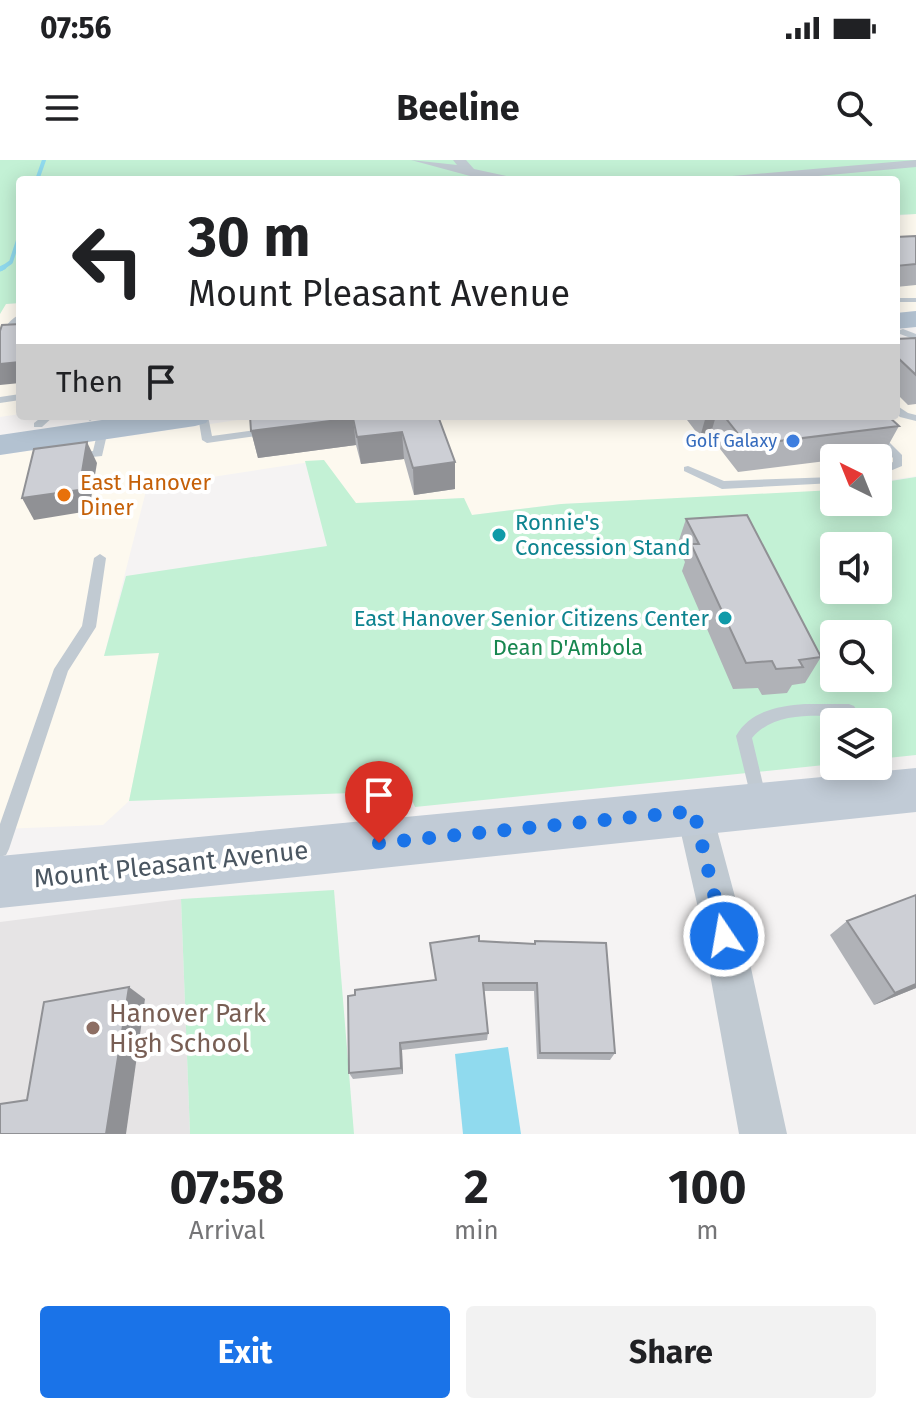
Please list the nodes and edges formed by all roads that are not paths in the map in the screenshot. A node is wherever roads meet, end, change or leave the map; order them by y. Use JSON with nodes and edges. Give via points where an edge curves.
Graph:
{"nodes":[{"id":1,"x":417,"y":160,"type":"edge"},
{"id":2,"x":459,"y":160,"type":"edge"},
{"id":3,"x":916,"y":163,"type":"edge"},
{"id":4,"x":470,"y":172,"type":"junction"},
{"id":5,"x":494,"y":176,"type":"edge"},
{"id":6,"x":775,"y":176,"type":"edge"},
{"id":7,"x":916,"y":300,"type":"edge"},
{"id":8,"x":16,"y":321,"type":"edge"},
{"id":9,"x":907,"y":321,"type":"edge"},
{"id":10,"x":0,"y":351,"type":"edge"},
{"id":11,"x":95,"y":420,"type":"edge"},
{"id":12,"x":861,"y":420,"type":"edge"},
{"id":13,"x":201,"y":428,"type":"edge"},
{"id":14,"x":285,"y":429,"type":"edge"},
{"id":15,"x":0,"y":431,"type":"edge"},
{"id":16,"x":39,"y":433,"type":"edge"},
{"id":17,"x":885,"y":444,"type":"edge"},
{"id":18,"x":0,"y":445,"type":"edge"},
{"id":19,"x":892,"y":451,"type":"edge"},
{"id":20,"x":67,"y":459,"type":"edge"},
{"id":21,"x":892,"y":468,"type":"edge"},
{"id":22,"x":688,"y":469,"type":"dead end"},
{"id":23,"x":820,"y":481,"type":"edge"},
{"id":24,"x":100,"y":558,"type":"dead end"},
{"id":25,"x":820,"y":711,"type":"edge"},
{"id":26,"x":896,"y":781,"type":"edge"},
{"id":27,"x":760,"y":805,"type":"junction"},
{"id":28,"x":694,"y":811,"type":"junction"},
{"id":29,"x":0,"y":849,"type":"edge"},
{"id":30,"x":0,"y":882,"type":"edge"},
{"id":31,"x":763,"y":1134,"type":"edge"}],
"edges":[{"from":1,"to":4,"type":"street"},
{"from":2,"to":4,"type":"street"},
{"from":3,"to":6,"type":"street"},
{"from":4,"to":5,"type":"street"},
{"from":7,"to":9,"type":"lane"},
{"from":8,"to":10,"type":"lane"},
{"from":11,"to":13,"type":"main road"},
{"from":11,"to":16,"type":"main road"},
{"from":11,"to":20,"type":"lane","via":[[98,454]]},
{"from":12,"to":17,"type":"lane"},
{"from":13,"to":14,"type":"lane"},
{"from":15,"to":16,"type":"main road"},
{"from":16,"to":18,"type":"main road"},
{"from":19,"to":21,"type":"lane","via":[[898,464]]},
{"from":22,"to":23,"type":"lane","via":[[722,485]]},
{"from":24,"to":29,"type":"lane","via":[[89,627],[61,669]]},
{"from":25,"to":27,"type":"lane","via":[[769,714],[754,721],[744,736]]},
{"from":26,"to":27,"type":"street","name":"Mount Pleasant Avenue"},
{"from":27,"to":28,"type":"street","name":"Mount Pleasant Avenue"},
{"from":28,"to":30,"type":"street","name":"Mount Pleasant Avenue"},
{"from":28,"to":31,"type":"street"}]}
